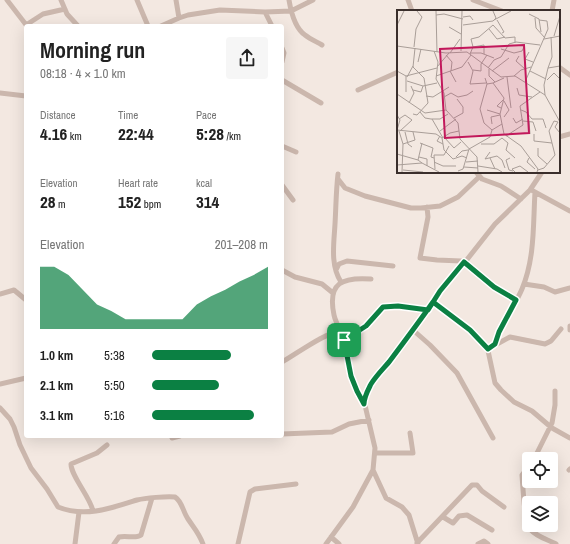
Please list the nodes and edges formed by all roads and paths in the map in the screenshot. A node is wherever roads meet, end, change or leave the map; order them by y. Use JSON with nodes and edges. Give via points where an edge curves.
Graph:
{"nodes":[{"id":1,"x":7,"y":0,"type":"edge"},
{"id":2,"x":61,"y":0,"type":"edge"},
{"id":3,"x":137,"y":0,"type":"edge"},
{"id":4,"x":176,"y":0,"type":"edge"},
{"id":5,"x":289,"y":0,"type":"edge"},
{"id":6,"x":313,"y":0,"type":"edge"},
{"id":7,"x":408,"y":0,"type":"edge"},
{"id":8,"x":474,"y":0,"type":"edge"},
{"id":9,"x":554,"y":0,"type":"edge"},
{"id":10,"x":65,"y":9,"type":"junction"},
{"id":11,"x":412,"y":10,"type":"edge"},
{"id":12,"x":499,"y":10,"type":"edge"},
{"id":13,"x":552,"y":10,"type":"edge"},
{"id":14,"x":291,"y":11,"type":"junction"},
{"id":15,"x":265,"y":12,"type":"junction"},
{"id":16,"x":179,"y":18,"type":"junction"},
{"id":17,"x":25,"y":24,"type":"edge"},
{"id":18,"x":29,"y":24,"type":"edge"},
{"id":19,"x":76,"y":24,"type":"edge"},
{"id":20,"x":147,"y":24,"type":"edge"},
{"id":21,"x":166,"y":24,"type":"edge"},
{"id":22,"x":271,"y":24,"type":"edge"},
{"id":23,"x":322,"y":45,"type":"dead end"},
{"id":24,"x":560,"y":68,"type":"edge"},
{"id":25,"x":397,"y":72,"type":"edge"},
{"id":26,"x":570,"y":75,"type":"edge"},
{"id":27,"x":284,"y":81,"type":"edge"},
{"id":28,"x":358,"y":90,"type":"dead end"},
{"id":29,"x":0,"y":93,"type":"edge"},
{"id":30,"x":24,"y":96,"type":"edge"},
{"id":31,"x":321,"y":102,"type":"dead end"},
{"id":32,"x":570,"y":134,"type":"edge"},
{"id":33,"x":560,"y":137,"type":"edge"},
{"id":34,"x":284,"y":147,"type":"edge"},
{"id":35,"x":296,"y":152,"type":"dead end"},
{"id":36,"x":541,"y":173,"type":"edge"},
{"id":37,"x":477,"y":174,"type":"edge"},
{"id":38,"x":284,"y":188,"type":"edge"},
{"id":39,"x":532,"y":191,"type":"junction"},
{"id":40,"x":521,"y":199,"type":"junction"},
{"id":41,"x":293,"y":200,"type":"dead end"},
{"id":42,"x":427,"y":208,"type":"junction"},
{"id":43,"x":570,"y":211,"type":"edge"},
{"id":44,"x":464,"y":262,"type":"junction"},
{"id":45,"x":393,"y":266,"type":"dead end"},
{"id":46,"x":336,"y":270,"type":"junction"},
{"id":47,"x":284,"y":271,"type":"edge"},
{"id":48,"x":371,"y":279,"type":"dead end"},
{"id":49,"x":341,"y":282,"type":"junction"},
{"id":50,"x":524,"y":284,"type":"junction"},
{"id":51,"x":570,"y":288,"type":"edge"},
{"id":52,"x":333,"y":293,"type":"junction"},
{"id":53,"x":0,"y":294,"type":"edge"},
{"id":54,"x":24,"y":298,"type":"edge"},
{"id":55,"x":516,"y":300,"type":"junction"},
{"id":56,"x":433,"y":302,"type":"junction"},
{"id":57,"x":428,"y":310,"type":"junction"},
{"id":58,"x":570,"y":326,"type":"edge"},
{"id":59,"x":562,"y":329,"type":"dead end"},
{"id":60,"x":413,"y":330,"type":"junction"},
{"id":61,"x":570,"y":330,"type":"edge"},
{"id":62,"x":339,"y":332,"type":"junction"},
{"id":63,"x":344,"y":340,"type":"junction"},
{"id":64,"x":495,"y":344,"type":"junction"},
{"id":65,"x":488,"y":349,"type":"junction"},
{"id":66,"x":284,"y":361,"type":"edge"},
{"id":67,"x":24,"y":378,"type":"edge"},
{"id":68,"x":0,"y":384,"type":"edge"},
{"id":69,"x":554,"y":391,"type":"dead end"},
{"id":70,"x":364,"y":404,"type":"junction"},
{"id":71,"x":0,"y":408,"type":"edge"},
{"id":72,"x":369,"y":420,"type":"junction"},
{"id":73,"x":551,"y":427,"type":"junction"},
{"id":74,"x":410,"y":433,"type":"dead end"},
{"id":75,"x":284,"y":434,"type":"edge"},
{"id":76,"x":493,"y":438,"type":"dead end"},
{"id":77,"x":570,"y":438,"type":"edge"},
{"id":78,"x":107,"y":445,"type":"dead end"},
{"id":79,"x":538,"y":452,"type":"edge"},
{"id":80,"x":374,"y":453,"type":"junction"},
{"id":81,"x":373,"y":470,"type":"junction"},
{"id":82,"x":296,"y":484,"type":"dead end"},
{"id":83,"x":523,"y":488,"type":"edge"},
{"id":84,"x":152,"y":498,"type":"junction"},
{"id":85,"x":504,"y":507,"type":"dead end"},
{"id":86,"x":93,"y":511,"type":"junction"},
{"id":87,"x":79,"y":512,"type":"junction"},
{"id":88,"x":443,"y":516,"type":"junction"},
{"id":89,"x":492,"y":530,"type":"dead end"},
{"id":90,"x":331,"y":538,"type":"junction"},
{"id":91,"x":75,"y":544,"type":"edge"},
{"id":92,"x":114,"y":544,"type":"edge"},
{"id":93,"x":204,"y":544,"type":"edge"},
{"id":94,"x":238,"y":544,"type":"edge"},
{"id":95,"x":326,"y":544,"type":"edge"},
{"id":96,"x":339,"y":544,"type":"edge"},
{"id":97,"x":418,"y":544,"type":"edge"},
{"id":98,"x":478,"y":544,"type":"edge"},
{"id":99,"x":488,"y":544,"type":"edge"},
{"id":100,"x":556,"y":544,"type":"edge"}],
"edges":[{"from":1,"to":17,"type":"street"},
{"from":2,"to":10,"type":"street"},
{"from":3,"to":20,"type":"street"},
{"from":4,"to":16,"type":"street"},
{"from":5,"to":14,"type":"street"},
{"from":6,"to":14,"type":"street"},
{"from":7,"to":11,"type":"street"},
{"from":8,"to":12,"type":"street"},
{"from":9,"to":13,"type":"street"},
{"from":10,"to":18,"type":"street","via":[[43,14]]},
{"from":10,"to":19,"type":"street"},
{"from":14,"to":15,"type":"street"},
{"from":14,"to":23,"type":"street","via":[[304,34]]},
{"from":15,"to":16,"type":"street","via":[[220,10]]},
{"from":15,"to":22,"type":"street"},
{"from":16,"to":21,"type":"street"},
{"from":24,"to":26,"type":"street"},
{"from":25,"to":28,"type":"street"},
{"from":27,"to":31,"type":"street"},
{"from":29,"to":30,"type":"street"},
{"from":32,"to":33,"type":"street"},
{"from":34,"to":35,"type":"street"},
{"from":36,"to":39,"type":"street"},
{"from":37,"to":40,"type":"street"},
{"from":37,"to":42,"type":"street","via":[[458,197],[440,206]]},
{"from":38,"to":41,"type":"street"},
{"from":39,"to":40,"type":"street"},
{"from":39,"to":43,"type":"street"},
{"from":39,"to":50,"type":"street","via":[[532,254]]},
{"from":40,"to":44,"type":"street","via":[[495,224]]},
{"from":42,"to":44,"type":"street","via":[[428,217],[420,258]]},
{"from":42,"to":46,"type":"street","via":[[411,208],[365,196],[345,188],[338,177],[333,243]]},
{"from":44,"to":55,"type":"street","via":[[494,287]]},
{"from":44,"to":56,"type":"street"},
{"from":45,"to":46,"type":"street","via":[[347,261],[339,264]]},
{"from":46,"to":49,"type":"street"},
{"from":47,"to":52,"type":"street","via":[[322,284]]},
{"from":48,"to":49,"type":"street"},
{"from":49,"to":52,"type":"street"},
{"from":50,"to":51,"type":"street","via":[[544,287],[555,292]]},
{"from":50,"to":55,"type":"street"},
{"from":52,"to":62,"type":"street","via":[[334,315]]},
{"from":53,"to":54,"type":"street","via":[[14,290]]},
{"from":55,"to":64,"type":"street"},
{"from":56,"to":57,"type":"street"},
{"from":56,"to":65,"type":"street","via":[[470,330]]},
{"from":57,"to":60,"type":"street"},
{"from":57,"to":63,"type":"street","via":[[383,307],[366,326]]},
{"from":58,"to":61,"type":"street"},
{"from":59,"to":64,"type":"street","via":[[546,344],[510,337]]},
{"from":60,"to":70,"type":"street","via":[[372,382]]},
{"from":60,"to":76,"type":"street","via":[[457,373]]},
{"from":62,"to":63,"type":"street"},
{"from":62,"to":66,"type":"street","via":[[316,341]]},
{"from":63,"to":70,"type":"street","via":[[351,376]]},
{"from":64,"to":65,"type":"street"},
{"from":65,"to":73,"type":"street","via":[[496,385],[514,402],[532,411]]},
{"from":67,"to":68,"type":"street"},
{"from":69,"to":73,"type":"street"},
{"from":70,"to":72,"type":"street"},
{"from":71,"to":87,"type":"street","via":[[10,419],[31,468],[56,506]]},
{"from":72,"to":75,"type":"street","via":[[349,424],[332,432]]},
{"from":72,"to":80,"type":"street"},
{"from":73,"to":77,"type":"street"},
{"from":73,"to":79,"type":"street"},
{"from":74,"to":80,"type":"street","via":[[414,453]]},
{"from":78,"to":86,"type":"street","via":[[97,454],[71,464],[72,471],[88,497]]},
{"from":80,"to":81,"type":"street"},
{"from":81,"to":90,"type":"street","via":[[353,507]]},
{"from":81,"to":97,"type":"street","via":[[386,498],[402,507],[409,515]]},
{"from":82,"to":94,"type":"street","via":[[255,489],[250,492]]},
{"from":83,"to":100,"type":"street","via":[[528,525],[532,531]]},
{"from":84,"to":86,"type":"street"},
{"from":84,"to":92,"type":"street","via":[[141,534],[137,537],[119,537]]},
{"from":84,"to":93,"type":"street","via":[[177,498]]},
{"from":85,"to":88,"type":"street","via":[[474,484]]},
{"from":86,"to":87,"type":"street"},
{"from":87,"to":91,"type":"street"},
{"from":88,"to":89,"type":"street","via":[[453,523],[459,516],[468,515]]},
{"from":88,"to":97,"type":"street"},
{"from":90,"to":95,"type":"street"},
{"from":90,"to":96,"type":"street"},
{"from":98,"to":99,"type":"street","via":[[483,541]]}]}
